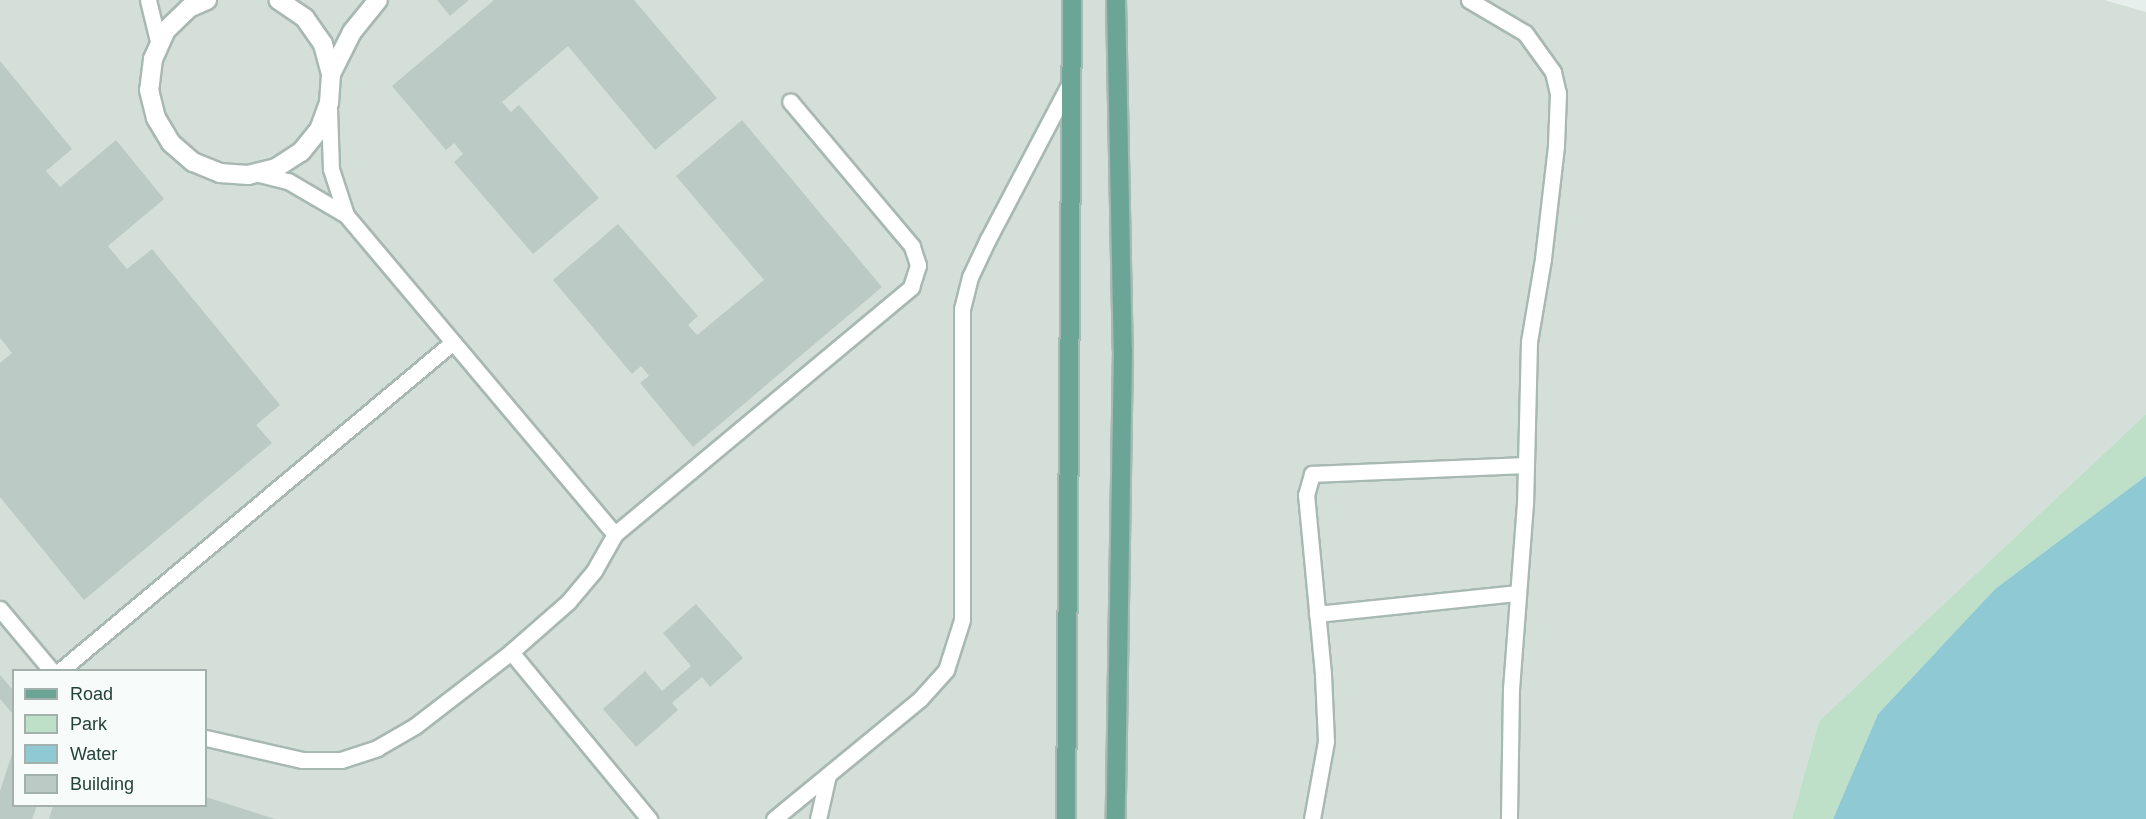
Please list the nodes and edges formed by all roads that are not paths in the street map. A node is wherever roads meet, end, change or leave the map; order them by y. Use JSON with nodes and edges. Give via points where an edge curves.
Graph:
{"nodes":[{"id":1,"x":148,"y":0,"type":"edge"},
{"id":2,"x":207,"y":0,"type":"edge"},
{"id":3,"x":279,"y":0,"type":"edge"},
{"id":4,"x":378,"y":0,"type":"edge"},
{"id":5,"x":1072,"y":0,"type":"edge"},
{"id":6,"x":1116,"y":0,"type":"edge"},
{"id":7,"x":1469,"y":0,"type":"edge"},
{"id":8,"x":159,"y":45,"type":"junction"},
{"id":9,"x":331,"y":74,"type":"junction"},
{"id":10,"x":1071,"y":81,"type":"junction"},
{"id":11,"x":790,"y":101,"type":"dead end"},
{"id":12,"x":329,"y":103,"type":"junction"},
{"id":13,"x":255,"y":173,"type":"junction"},
{"id":14,"x":346,"y":214,"type":"junction"},
{"id":15,"x":453,"y":342,"type":"junction"},
{"id":16,"x":1525,"y":465,"type":"junction"},
{"id":17,"x":615,"y":534,"type":"junction"},
{"id":18,"x":1518,"y":593,"type":"junction"},
{"id":19,"x":0,"y":609,"type":"edge"},
{"id":20,"x":1317,"y":615,"type":"junction"},
{"id":21,"x":511,"y":652,"type":"junction"},
{"id":22,"x":50,"y":669,"type":"edge"},
{"id":23,"x":62,"y":669,"type":"edge"},
{"id":24,"x":207,"y":738,"type":"edge"},
{"id":25,"x":828,"y":775,"type":"junction"},
{"id":26,"x":649,"y":819,"type":"edge"},
{"id":27,"x":774,"y":819,"type":"edge"},
{"id":28,"x":818,"y":819,"type":"edge"},
{"id":29,"x":1066,"y":819,"type":"edge"},
{"id":30,"x":1116,"y":819,"type":"edge"},
{"id":31,"x":1312,"y":819,"type":"edge"},
{"id":32,"x":1509,"y":819,"type":"edge"}],
"edges":[{"from":1,"to":8,"type":"lane"},
{"from":2,"to":8,"type":"street","via":[[189,8],[166,30]]},
{"from":3,"to":9,"type":"street","via":[[305,18],[323,44]]},
{"from":4,"to":9,"type":"street","via":[[351,32]]},
{"from":5,"to":10,"type":"main road"},
{"from":6,"to":30,"type":"main road","via":[[1123,350]]},
{"from":7,"to":16,"type":"lane","via":[[1525,33],[1549,65],[1558,93],[1557,146],[1544,259],[1529,342]]},
{"from":8,"to":13,"type":"street","via":[[153,58],[149,90],[156,118],[171,143],[193,162],[220,173]]},
{"from":9,"to":12,"type":"street"},
{"from":10,"to":25,"type":"lane","via":[[970,277],[962,309],[962,620],[955,647],[946,670],[920,699]]},
{"from":10,"to":29,"type":"main road"},
{"from":11,"to":17,"type":"lane","via":[[912,246],[918,265],[911,287]]},
{"from":12,"to":13,"type":"street","via":[[319,130],[301,152],[276,168]]},
{"from":12,"to":14,"type":"lane","via":[[331,169]]},
{"from":13,"to":14,"type":"lane","via":[[288,181]]},
{"from":14,"to":15,"type":"lane"},
{"from":15,"to":17,"type":"lane"},
{"from":15,"to":23,"type":"lane"},
{"from":16,"to":18,"type":"lane"},
{"from":16,"to":20,"type":"lane","via":[[1312,474],[1306,495]]},
{"from":17,"to":21,"type":"lane","via":[[594,570],[568,602]]},
{"from":18,"to":20,"type":"lane"},
{"from":18,"to":32,"type":"lane","via":[[1511,689]]},
{"from":19,"to":22,"type":"lane"},
{"from":20,"to":31,"type":"lane","via":[[1326,741]]},
{"from":21,"to":24,"type":"lane","via":[[415,726],[377,748],[341,760],[302,760]]},
{"from":21,"to":26,"type":"lane"},
{"from":25,"to":27,"type":"lane"},
{"from":25,"to":28,"type":"lane"}]}
